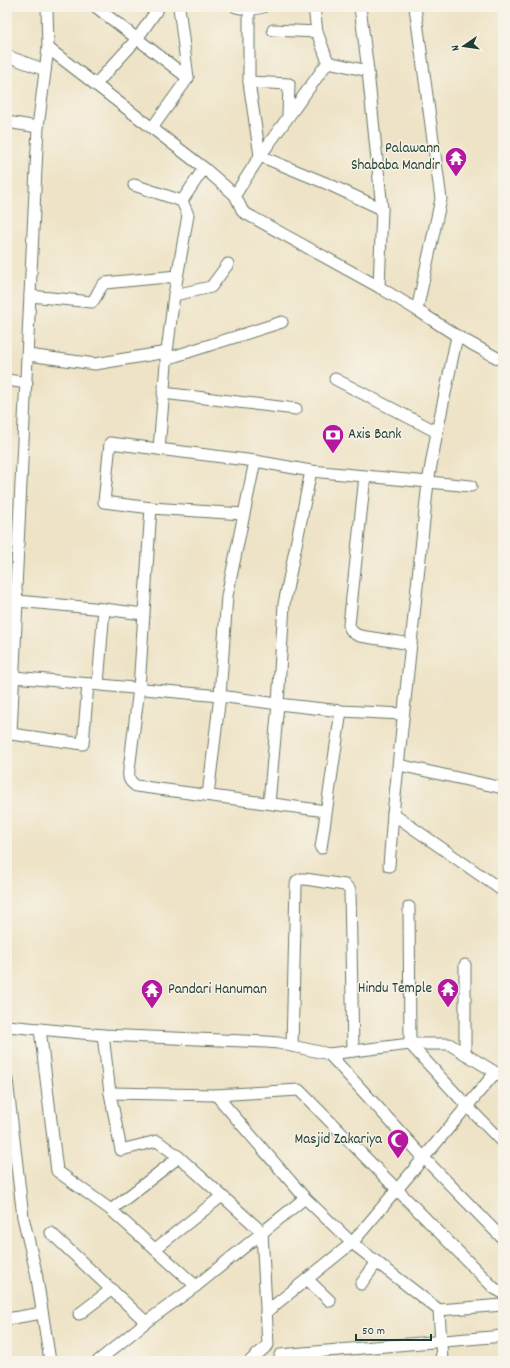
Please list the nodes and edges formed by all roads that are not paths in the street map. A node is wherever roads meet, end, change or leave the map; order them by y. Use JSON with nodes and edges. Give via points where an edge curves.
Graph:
{"nodes":[{"id":1,"x":48,"y":7,"type":"edge"},
{"id":2,"x":96,"y":7,"type":"edge"},
{"id":3,"x":159,"y":7,"type":"edge"},
{"id":4,"x":179,"y":7,"type":"edge"},
{"id":5,"x":236,"y":7,"type":"edge"},
{"id":6,"x":262,"y":7,"type":"edge"},
{"id":7,"x":314,"y":7,"type":"edge"},
{"id":8,"x":360,"y":7,"type":"edge"},
{"id":9,"x":415,"y":7,"type":"edge"},
{"id":10,"x":249,"y":10,"type":"junction"},
{"id":11,"x":273,"y":30,"type":"dead end"},
{"id":12,"x":317,"y":32,"type":"junction"},
{"id":13,"x":137,"y":39,"type":"junction"},
{"id":14,"x":48,"y":48,"type":"junction"},
{"id":15,"x":7,"y":56,"type":"edge"},
{"id":16,"x":328,"y":62,"type":"junction"},
{"id":17,"x":45,"y":70,"type":"junction"},
{"id":18,"x":368,"y":70,"type":"junction"},
{"id":19,"x":188,"y":78,"type":"junction"},
{"id":20,"x":249,"y":82,"type":"junction"},
{"id":21,"x":95,"y":85,"type":"junction"},
{"id":22,"x":288,"y":116,"type":"junction"},
{"id":23,"x":7,"y":122,"type":"edge"},
{"id":24,"x":38,"y":128,"type":"junction"},
{"id":25,"x":152,"y":128,"type":"junction"},
{"id":26,"x":260,"y":156,"type":"junction"},
{"id":27,"x":204,"y":168,"type":"junction"},
{"id":28,"x":134,"y":186,"type":"dead end"},
{"id":29,"x":236,"y":195,"type":"junction"},
{"id":30,"x":182,"y":201,"type":"junction"},
{"id":31,"x":382,"y":209,"type":"junction"},
{"id":32,"x":228,"y":264,"type":"dead end"},
{"id":33,"x":177,"y":276,"type":"junction"},
{"id":34,"x":379,"y":287,"type":"junction"},
{"id":35,"x":174,"y":295,"type":"junction"},
{"id":36,"x":30,"y":296,"type":"junction"},
{"id":37,"x":417,"y":310,"type":"junction"},
{"id":38,"x":282,"y":322,"type":"dead end"},
{"id":39,"x":457,"y":336,"type":"junction"},
{"id":40,"x":28,"y":355,"type":"junction"},
{"id":41,"x":166,"y":356,"type":"junction"},
{"id":42,"x":503,"y":361,"type":"edge"},
{"id":43,"x":335,"y":379,"type":"dead end"},
{"id":44,"x":7,"y":380,"type":"edge"},
{"id":45,"x":26,"y":382,"type":"junction"},
{"id":46,"x":163,"y":393,"type":"junction"},
{"id":47,"x":296,"y":409,"type":"dead end"},
{"id":48,"x":437,"y":432,"type":"junction"},
{"id":49,"x":159,"y":449,"type":"junction"},
{"id":50,"x":255,"y":461,"type":"junction"},
{"id":51,"x":311,"y":471,"type":"junction"},
{"id":52,"x":365,"y":476,"type":"junction"},
{"id":53,"x":428,"y":482,"type":"junction"},
{"id":54,"x":471,"y":486,"type":"dead end"},
{"id":55,"x":151,"y":508,"type":"junction"},
{"id":56,"x":243,"y":514,"type":"junction"},
{"id":57,"x":12,"y":587,"type":"edge"},
{"id":58,"x":17,"y":601,"type":"junction"},
{"id":59,"x":104,"y":609,"type":"junction"},
{"id":60,"x":143,"y":614,"type":"junction"},
{"id":61,"x":411,"y":644,"type":"junction"},
{"id":62,"x":11,"y":651,"type":"edge"},
{"id":63,"x":11,"y":683,"type":"edge"},
{"id":64,"x":93,"y":684,"type":"junction"},
{"id":65,"x":139,"y":688,"type":"junction"},
{"id":66,"x":220,"y":696,"type":"junction"},
{"id":67,"x":278,"y":704,"type":"junction"},
{"id":68,"x":341,"y":711,"type":"junction"},
{"id":69,"x":404,"y":714,"type":"junction"},
{"id":70,"x":399,"y":765,"type":"junction"},
{"id":71,"x":503,"y":788,"type":"edge"},
{"id":72,"x":208,"y":795,"type":"junction"},
{"id":73,"x":269,"y":803,"type":"junction"},
{"id":74,"x":326,"y":811,"type":"junction"},
{"id":75,"x":393,"y":814,"type":"junction"},
{"id":76,"x":322,"y":848,"type":"dead end"},
{"id":77,"x":389,"y":866,"type":"dead end"},
{"id":78,"x":502,"y":886,"type":"edge"},
{"id":79,"x":409,"y":907,"type":"dead end"},
{"id":80,"x":465,"y":965,"type":"dead end"},
{"id":81,"x":7,"y":1026,"type":"edge"},
{"id":82,"x":40,"y":1029,"type":"junction"},
{"id":83,"x":103,"y":1035,"type":"junction"},
{"id":84,"x":410,"y":1044,"type":"junction"},
{"id":85,"x":292,"y":1046,"type":"junction"},
{"id":86,"x":353,"y":1051,"type":"junction"},
{"id":87,"x":329,"y":1054,"type":"junction"},
{"id":88,"x":464,"y":1054,"type":"junction"},
{"id":89,"x":499,"y":1075,"type":"edge"},
{"id":90,"x":7,"y":1080,"type":"edge"},
{"id":91,"x":110,"y":1093,"type":"junction"},
{"id":92,"x":216,"y":1095,"type":"junction"},
{"id":93,"x":467,"y":1106,"type":"junction"},
{"id":94,"x":10,"y":1125,"type":"edge"},
{"id":95,"x":503,"y":1143,"type":"edge"},
{"id":96,"x":179,"y":1157,"type":"junction"},
{"id":97,"x":424,"y":1158,"type":"junction"},
{"id":98,"x":12,"y":1178,"type":"edge"},
{"id":99,"x":397,"y":1190,"type":"junction"},
{"id":100,"x":222,"y":1196,"type":"junction"},
{"id":101,"x":305,"y":1198,"type":"junction"},
{"id":102,"x":111,"y":1210,"type":"junction"},
{"id":103,"x":262,"y":1232,"type":"junction"},
{"id":104,"x":51,"y":1233,"type":"dead end"},
{"id":105,"x":503,"y":1239,"type":"edge"},
{"id":106,"x":352,"y":1243,"type":"junction"},
{"id":107,"x":155,"y":1249,"type":"junction"},
{"id":108,"x":377,"y":1262,"type":"junction"},
{"id":109,"x":307,"y":1280,"type":"junction"},
{"id":110,"x":360,"y":1284,"type":"dead end"},
{"id":111,"x":196,"y":1286,"type":"junction"},
{"id":112,"x":112,"y":1289,"type":"junction"},
{"id":113,"x":503,"y":1293,"type":"edge"},
{"id":114,"x":330,"y":1300,"type":"dead end"},
{"id":115,"x":503,"y":1305,"type":"edge"},
{"id":116,"x":439,"y":1310,"type":"junction"},
{"id":117,"x":266,"y":1312,"type":"junction"},
{"id":118,"x":42,"y":1313,"type":"junction"},
{"id":119,"x":79,"y":1314,"type":"dead end"},
{"id":120,"x":7,"y":1319,"type":"edge"},
{"id":121,"x":146,"y":1322,"type":"junction"},
{"id":122,"x":503,"y":1336,"type":"edge"},
{"id":123,"x":441,"y":1341,"type":"junction"},
{"id":124,"x":268,"y":1345,"type":"junction"},
{"id":125,"x":281,"y":1358,"type":"edge"},
{"id":126,"x":50,"y":1361,"type":"edge"},
{"id":127,"x":98,"y":1361,"type":"edge"},
{"id":128,"x":250,"y":1361,"type":"edge"},
{"id":129,"x":442,"y":1361,"type":"edge"}],
"edges":[{"from":1,"to":14,"type":"street"},
{"from":2,"to":13,"type":"street"},
{"from":3,"to":13,"type":"street"},
{"from":4,"to":19,"type":"street"},
{"from":5,"to":10,"type":"street"},
{"from":6,"to":10,"type":"street"},
{"from":7,"to":12,"type":"street"},
{"from":8,"to":18,"type":"street"},
{"from":9,"to":37,"type":"street","via":[[441,199]]},
{"from":10,"to":20,"type":"street"},
{"from":11,"to":12,"type":"street"},
{"from":12,"to":16,"type":"street"},
{"from":13,"to":19,"type":"street"},
{"from":13,"to":21,"type":"street"},
{"from":14,"to":17,"type":"street"},
{"from":14,"to":21,"type":"street"},
{"from":15,"to":17,"type":"street"},
{"from":16,"to":18,"type":"street"},
{"from":16,"to":22,"type":"street"},
{"from":17,"to":24,"type":"street"},
{"from":18,"to":31,"type":"street"},
{"from":19,"to":25,"type":"street"},
{"from":20,"to":22,"type":"street","via":[[289,84]]},
{"from":20,"to":26,"type":"street"},
{"from":21,"to":25,"type":"street"},
{"from":22,"to":26,"type":"street"},
{"from":23,"to":24,"type":"street"},
{"from":24,"to":36,"type":"street"},
{"from":25,"to":27,"type":"street"},
{"from":26,"to":29,"type":"street"},
{"from":26,"to":31,"type":"street"},
{"from":27,"to":29,"type":"street"},
{"from":27,"to":30,"type":"street"},
{"from":28,"to":30,"type":"street"},
{"from":29,"to":34,"type":"street","via":[[243,212]]},
{"from":30,"to":33,"type":"street","via":[[188,214]]},
{"from":31,"to":34,"type":"street"},
{"from":32,"to":35,"type":"street","via":[[211,287]]},
{"from":33,"to":35,"type":"street"},
{"from":33,"to":36,"type":"street","via":[[105,283],[92,302]]},
{"from":34,"to":37,"type":"street"},
{"from":35,"to":41,"type":"street"},
{"from":36,"to":40,"type":"street"},
{"from":37,"to":39,"type":"street"},
{"from":38,"to":41,"type":"street"},
{"from":39,"to":42,"type":"street"},
{"from":39,"to":48,"type":"street"},
{"from":40,"to":41,"type":"street","via":[[95,364]]},
{"from":40,"to":45,"type":"street"},
{"from":41,"to":46,"type":"street"},
{"from":43,"to":48,"type":"street"},
{"from":44,"to":45,"type":"street"},
{"from":45,"to":57,"type":"street"},
{"from":46,"to":47,"type":"street"},
{"from":46,"to":49,"type":"street"},
{"from":48,"to":53,"type":"street"},
{"from":49,"to":50,"type":"street"},
{"from":49,"to":55,"type":"street","via":[[110,443],[104,502]]},
{"from":50,"to":51,"type":"street"},
{"from":50,"to":56,"type":"street"},
{"from":51,"to":52,"type":"street"},
{"from":51,"to":67,"type":"street","via":[[284,604]]},
{"from":52,"to":53,"type":"street"},
{"from":52,"to":61,"type":"street","via":[[349,625],[354,634],[360,636]]},
{"from":53,"to":54,"type":"street"},
{"from":53,"to":61,"type":"street"},
{"from":55,"to":56,"type":"street"},
{"from":55,"to":60,"type":"street"},
{"from":56,"to":66,"type":"street","via":[[227,596]]},
{"from":57,"to":58,"type":"street"},
{"from":58,"to":59,"type":"street"},
{"from":58,"to":62,"type":"street"},
{"from":59,"to":60,"type":"street"},
{"from":59,"to":64,"type":"street"},
{"from":60,"to":65,"type":"street"},
{"from":61,"to":69,"type":"street"},
{"from":62,"to":63,"type":"street"},
{"from":63,"to":64,"type":"street"},
{"from":63,"to":64,"type":"street","via":[[11,734],[83,744]]},
{"from":64,"to":65,"type":"street"},
{"from":65,"to":66,"type":"street"},
{"from":65,"to":72,"type":"street","via":[[128,777],[130,782],[136,786]]},
{"from":66,"to":67,"type":"street"},
{"from":66,"to":72,"type":"street"},
{"from":67,"to":68,"type":"street"},
{"from":67,"to":73,"type":"street"},
{"from":68,"to":69,"type":"street"},
{"from":68,"to":74,"type":"street"},
{"from":69,"to":70,"type":"street"},
{"from":70,"to":71,"type":"street"},
{"from":70,"to":75,"type":"street"},
{"from":72,"to":73,"type":"street"},
{"from":73,"to":74,"type":"street"},
{"from":74,"to":76,"type":"street"},
{"from":75,"to":77,"type":"street"},
{"from":75,"to":78,"type":"street"},
{"from":79,"to":84,"type":"street"},
{"from":80,"to":88,"type":"street"},
{"from":81,"to":82,"type":"street"},
{"from":82,"to":83,"type":"street"},
{"from":82,"to":102,"type":"street","via":[[57,1171]]},
{"from":83,"to":85,"type":"street","via":[[267,1042]]},
{"from":83,"to":91,"type":"street"},
{"from":84,"to":86,"type":"street"},
{"from":84,"to":88,"type":"street","via":[[448,1044]]},
{"from":84,"to":93,"type":"street"},
{"from":85,"to":86,"type":"street","via":[[296,885],[300,879],[305,879],[346,885],[350,890]]},
{"from":85,"to":87,"type":"street"},
{"from":86,"to":87,"type":"street"},
{"from":87,"to":97,"type":"street"},
{"from":88,"to":89,"type":"street"},
{"from":89,"to":93,"type":"street"},
{"from":90,"to":94,"type":"street"},
{"from":91,"to":92,"type":"street"},
{"from":91,"to":96,"type":"street","via":[[120,1150],[157,1141]]},
{"from":92,"to":99,"type":"street","via":[[299,1090]]},
{"from":92,"to":101,"type":"street"},
{"from":93,"to":95,"type":"street"},
{"from":93,"to":97,"type":"street"},
{"from":94,"to":98,"type":"street"},
{"from":96,"to":100,"type":"street"},
{"from":96,"to":102,"type":"street"},
{"from":97,"to":99,"type":"street"},
{"from":97,"to":105,"type":"street"},
{"from":98,"to":118,"type":"street","via":[[36,1272]]},
{"from":99,"to":106,"type":"street"},
{"from":99,"to":113,"type":"street","via":[[494,1288]]},
{"from":100,"to":103,"type":"street"},
{"from":100,"to":107,"type":"street"},
{"from":101,"to":103,"type":"street"},
{"from":101,"to":106,"type":"street"},
{"from":102,"to":107,"type":"street"},
{"from":103,"to":111,"type":"street"},
{"from":103,"to":117,"type":"street"},
{"from":104,"to":112,"type":"street"},
{"from":106,"to":108,"type":"street"},
{"from":106,"to":109,"type":"street"},
{"from":107,"to":111,"type":"street"},
{"from":108,"to":110,"type":"street"},
{"from":108,"to":116,"type":"street"},
{"from":109,"to":114,"type":"street"},
{"from":109,"to":117,"type":"street"},
{"from":111,"to":121,"type":"street"},
{"from":112,"to":119,"type":"street"},
{"from":112,"to":121,"type":"street"},
{"from":115,"to":116,"type":"street"},
{"from":116,"to":123,"type":"street"},
{"from":117,"to":124,"type":"street"},
{"from":118,"to":120,"type":"street"},
{"from":118,"to":126,"type":"street"},
{"from":121,"to":127,"type":"street"},
{"from":122,"to":123,"type":"street"},
{"from":123,"to":125,"type":"street"},
{"from":123,"to":129,"type":"street"},
{"from":124,"to":125,"type":"street"},
{"from":124,"to":128,"type":"street"}]}
